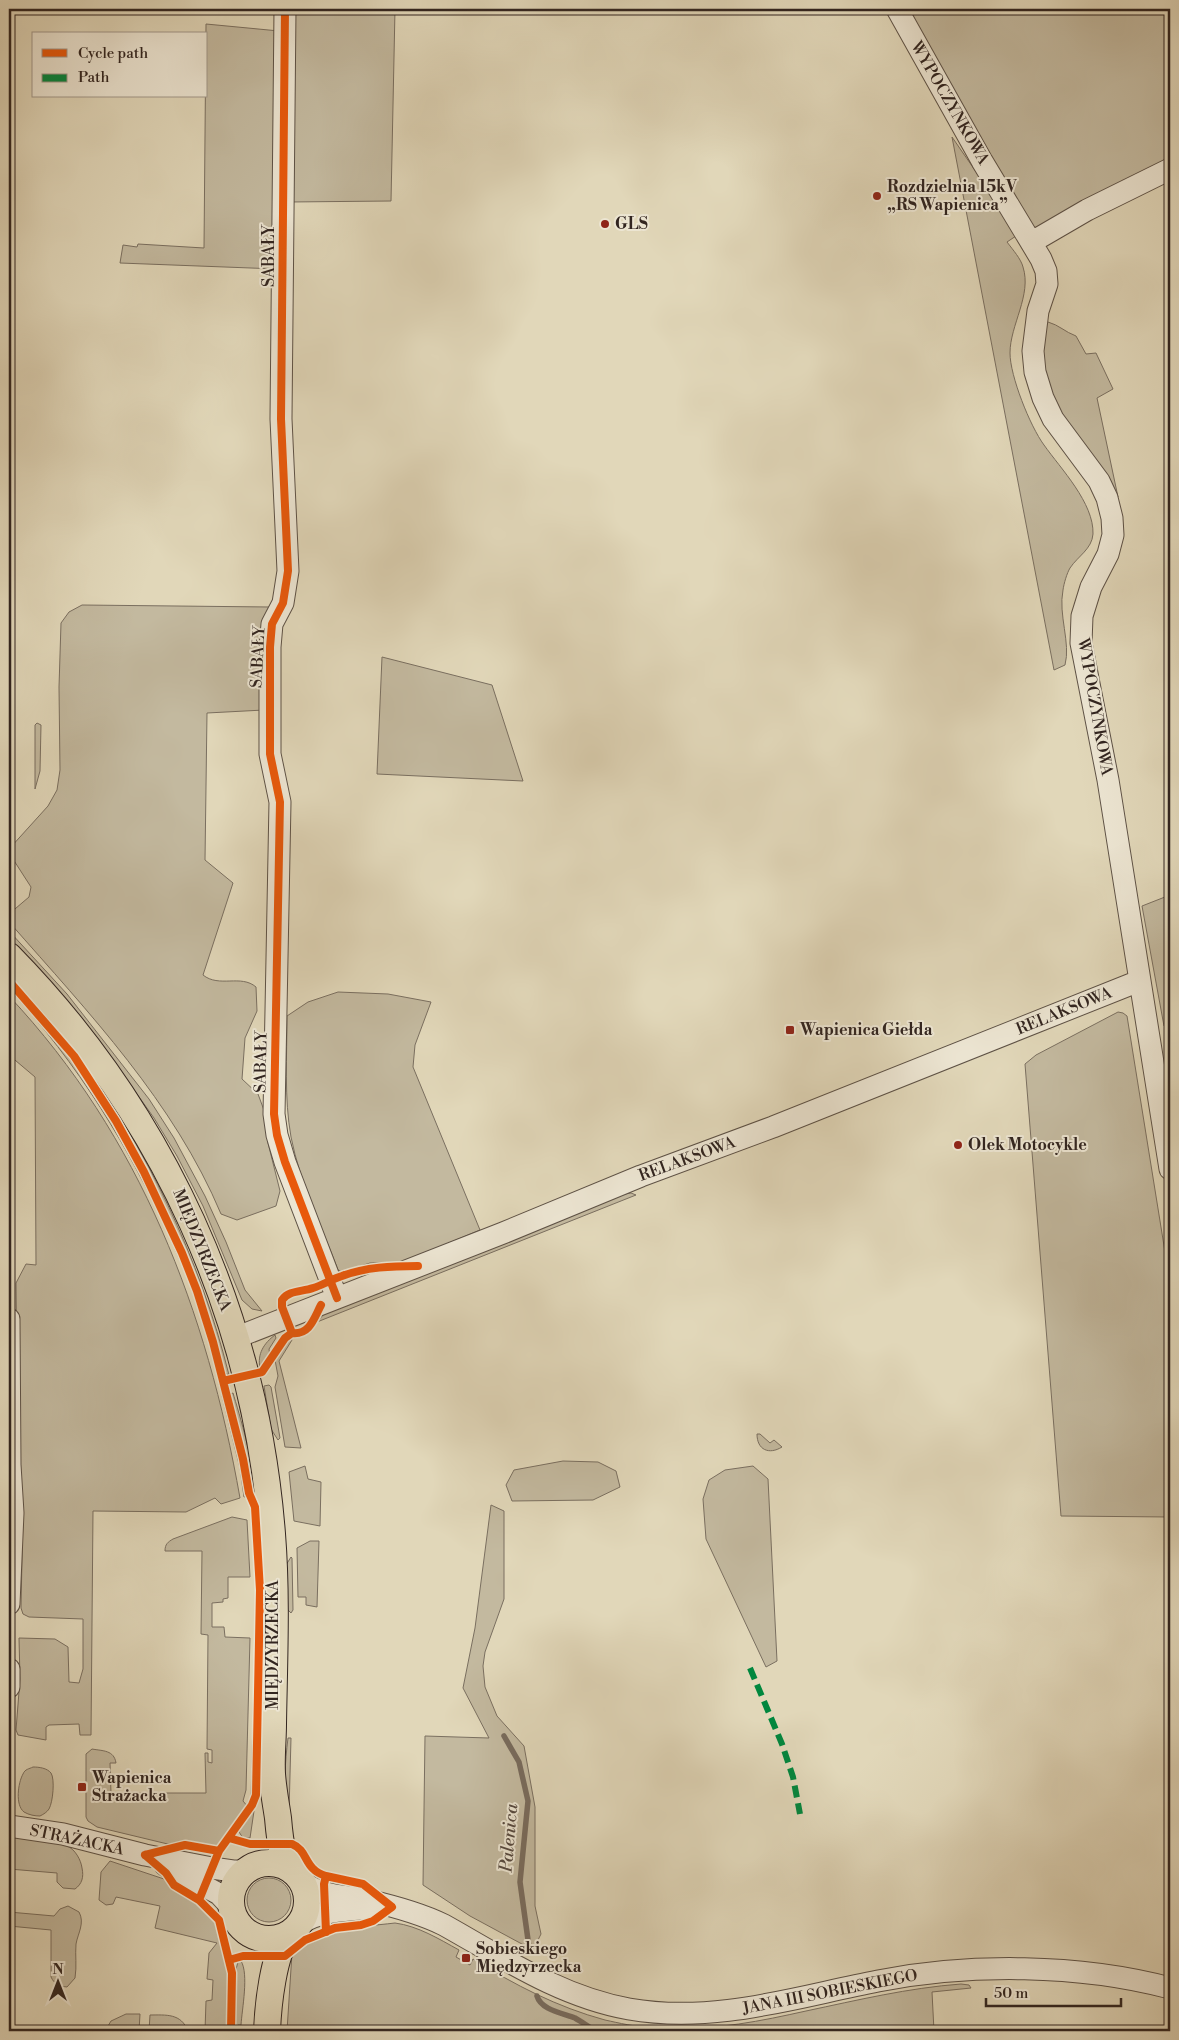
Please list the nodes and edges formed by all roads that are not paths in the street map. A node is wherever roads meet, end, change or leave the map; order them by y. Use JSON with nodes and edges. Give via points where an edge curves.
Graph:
{"nodes":[{"id":1,"x":285,"y":9,"type":"edge"},
{"id":2,"x":897,"y":9,"type":"edge"},
{"id":3,"x":1170,"y":169,"type":"edge"},
{"id":4,"x":1032,"y":242,"type":"junction"},
{"id":5,"x":9,"y":956,"type":"edge"},
{"id":6,"x":1139,"y":980,"type":"junction"},
{"id":7,"x":1170,"y":1169,"type":"edge"},
{"id":8,"x":337,"y":1298,"type":"junction"},
{"id":9,"x":9,"y":1319,"type":"edge"},
{"id":10,"x":235,"y":1338,"type":"junction"},
{"id":11,"x":9,"y":1604,"type":"edge"},
{"id":12,"x":9,"y":1669,"type":"edge"},
{"id":13,"x":9,"y":1687,"type":"edge"},
{"id":14,"x":272,"y":1775,"type":"junction"},
{"id":15,"x":9,"y":1826,"type":"edge"},
{"id":16,"x":145,"y":1855,"type":"junction"},
{"id":17,"x":249,"y":1870,"type":"junction"},
{"id":18,"x":298,"y":1877,"type":"junction"},
{"id":19,"x":392,"y":1907,"type":"junction"},
{"id":20,"x":232,"y":1908,"type":"junction"},
{"id":21,"x":294,"y":1929,"type":"junction"},
{"id":22,"x":247,"y":1932,"type":"junction"},
{"id":23,"x":1170,"y":1988,"type":"edge"},
{"id":24,"x":267,"y":2023,"type":"edge"}],
"edges":[{"from":1,"to":8,"type":"street","name":"SABAŁY","via":[[281,419],[288,571],[283,603],[272,624],[270,648],[270,754],[280,802],[274,1114],[285,1162]]},
{"from":2,"to":4,"type":"street","name":"WYPOCZYNKOWA","via":[[982,161]]},
{"from":3,"to":4,"type":"street","via":[[1087,210]]},
{"from":4,"to":6,"type":"street","name":"WYPOCZYNKOWA","via":[[1044,265],[1047,284],[1038,311],[1032,351],[1035,372],[1053,419],[1099,481],[1112,518],[1113,534],[1108,554],[1091,587],[1082,616],[1081,643],[1108,780]]},
{"from":5,"to":10,"type":"main road","name":"MIĘDZYRZECKA","via":[[87,1046],[152,1142],[210,1262]]},
{"from":6,"to":7,"type":"street","name":"WYPOCZYNKOWA"},
{"from":6,"to":8,"type":"street","name":"RELAKSOWA"},
{"from":8,"to":10,"type":"street","name":"RELAKSOWA"},
{"from":9,"to":11,"type":"street","via":[[13,1513]]},
{"from":10,"to":14,"type":"main road","name":"MIĘDZYRZECKA","via":[[260,1442],[272,1535]]},
{"from":12,"to":13,"type":"street"},
{"from":14,"to":17,"type":"main road","name":"MIĘDZYRZECKA","via":[[260,1850]]},
{"from":14,"to":18,"type":"main road","name":"MIĘDZYRZECKA","via":[[282,1852]]},
{"from":15,"to":16,"type":"street","name":"STRAŻACKA","via":[[63,1834]]},
{"from":16,"to":17,"type":"street","name":"STRAŻACKA","via":[[227,1871]]},
{"from":16,"to":20,"type":"street","name":"STRAŻACKA","via":[[219,1894]]},
{"from":17,"to":18,"type":"main road","via":[[263,1864],[274,1864],[286,1867]]},
{"from":17,"to":20,"type":"main road","via":[[234,1887]]},
{"from":18,"to":19,"type":"street","name":"JANA III SOBIESKIEGO","via":[[318,1892]]},
{"from":18,"to":21,"type":"main road","via":[[305,1888],[307,1902],[306,1912]]},
{"from":19,"to":21,"type":"street","name":"JANA III SOBIESKIEGO","via":[[309,1918]]},
{"from":19,"to":23,"type":"street","name":"JANA III SOBIESKIEGO","via":[[435,1920],[571,1993],[627,2008],[662,2013],[732,2011],[886,1979],[955,1970],[1076,1973]]},
{"from":20,"to":22,"type":"main road","via":[[238,1924]]},
{"from":21,"to":22,"type":"main road","via":[[275,1939],[264,1939]]},
{"from":21,"to":24,"type":"main road","via":[[280,1950]]},
{"from":22,"to":24,"type":"main road","via":[[256,1948]]}]}
